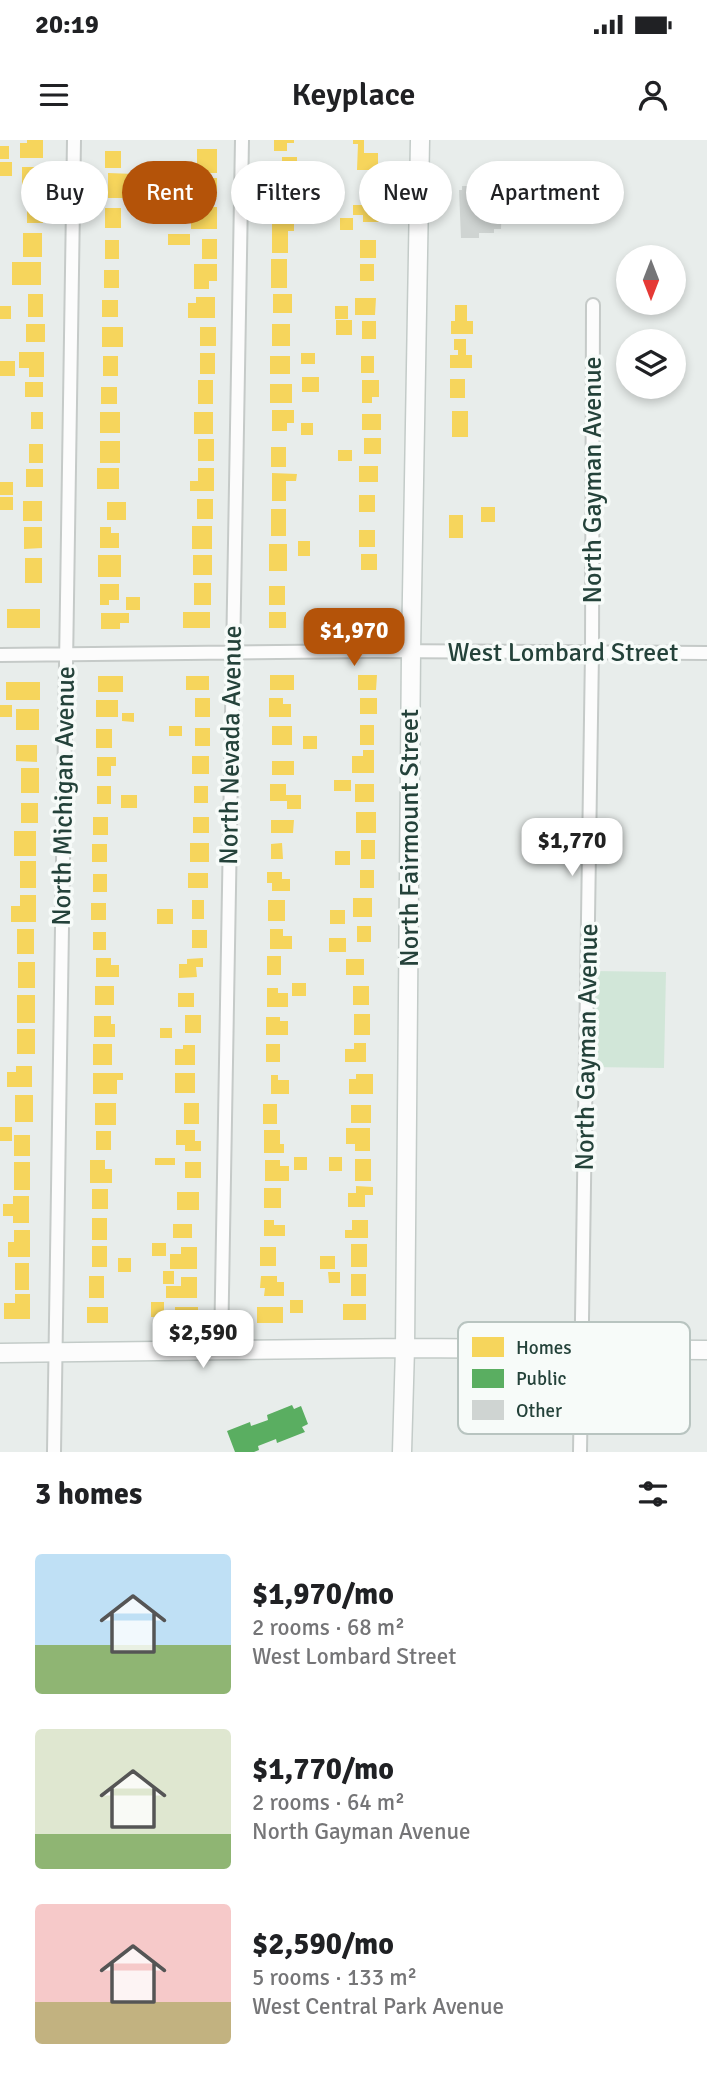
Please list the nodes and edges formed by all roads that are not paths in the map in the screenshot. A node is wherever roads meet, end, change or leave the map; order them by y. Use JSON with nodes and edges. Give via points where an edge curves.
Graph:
{"nodes":[{"id":1,"x":74,"y":140,"type":"edge"},
{"id":2,"x":242,"y":140,"type":"edge"},
{"id":3,"x":420,"y":140,"type":"edge"},
{"id":4,"x":593,"y":305,"type":"dead end"},
{"id":5,"x":411,"y":652,"type":"junction"},
{"id":6,"x":592,"y":652,"type":"junction"},
{"id":7,"x":232,"y":653,"type":"junction"},
{"id":8,"x":707,"y":653,"type":"edge"},
{"id":9,"x":66,"y":654,"type":"junction"},
{"id":10,"x":0,"y":655,"type":"edge"},
{"id":11,"x":582,"y":1322,"type":"edge"},
{"id":12,"x":405,"y":1348,"type":"junction"},
{"id":13,"x":458,"y":1348,"type":"edge"},
{"id":14,"x":54,"y":1350,"type":"junction"},
{"id":15,"x":221,"y":1350,"type":"junction"},
{"id":16,"x":0,"y":1353,"type":"edge"},
{"id":17,"x":580,"y":1434,"type":"edge"},
{"id":18,"x":54,"y":1452,"type":"edge"},
{"id":19,"x":402,"y":1452,"type":"edge"},
{"id":20,"x":580,"y":1452,"type":"edge"}],
"edges":[{"from":1,"to":9,"type":"street","name":"North Michigan Avenue"},
{"from":2,"to":7,"type":"street","name":"North Nevada Avenue"},
{"from":3,"to":5,"type":"street","name":"North Fairmount Street"},
{"from":4,"to":6,"type":"street","name":"North Gayman Avenue"},
{"from":5,"to":6,"type":"street","name":"West Lombard Street"},
{"from":5,"to":7,"type":"street","name":"West Lombard Street"},
{"from":5,"to":12,"type":"street","name":"North Fairmount Street"},
{"from":6,"to":8,"type":"street","name":"West Lombard Street"},
{"from":6,"to":11,"type":"street","name":"North Gayman Avenue"},
{"from":7,"to":9,"type":"street","name":"West Lombard Street"},
{"from":7,"to":15,"type":"street","name":"North Nevada Avenue"},
{"from":9,"to":10,"type":"street","name":"West Lombard Street"},
{"from":9,"to":14,"type":"street","name":"North Michigan Avenue"},
{"from":12,"to":13,"type":"street"},
{"from":12,"to":15,"type":"street"},
{"from":12,"to":19,"type":"street","name":"North Fairmount Street"},
{"from":14,"to":15,"type":"street"},
{"from":14,"to":16,"type":"street"},
{"from":14,"to":18,"type":"street","name":"North Michigan Avenue"},
{"from":17,"to":20,"type":"street","name":"North Gayman Avenue"}]}
